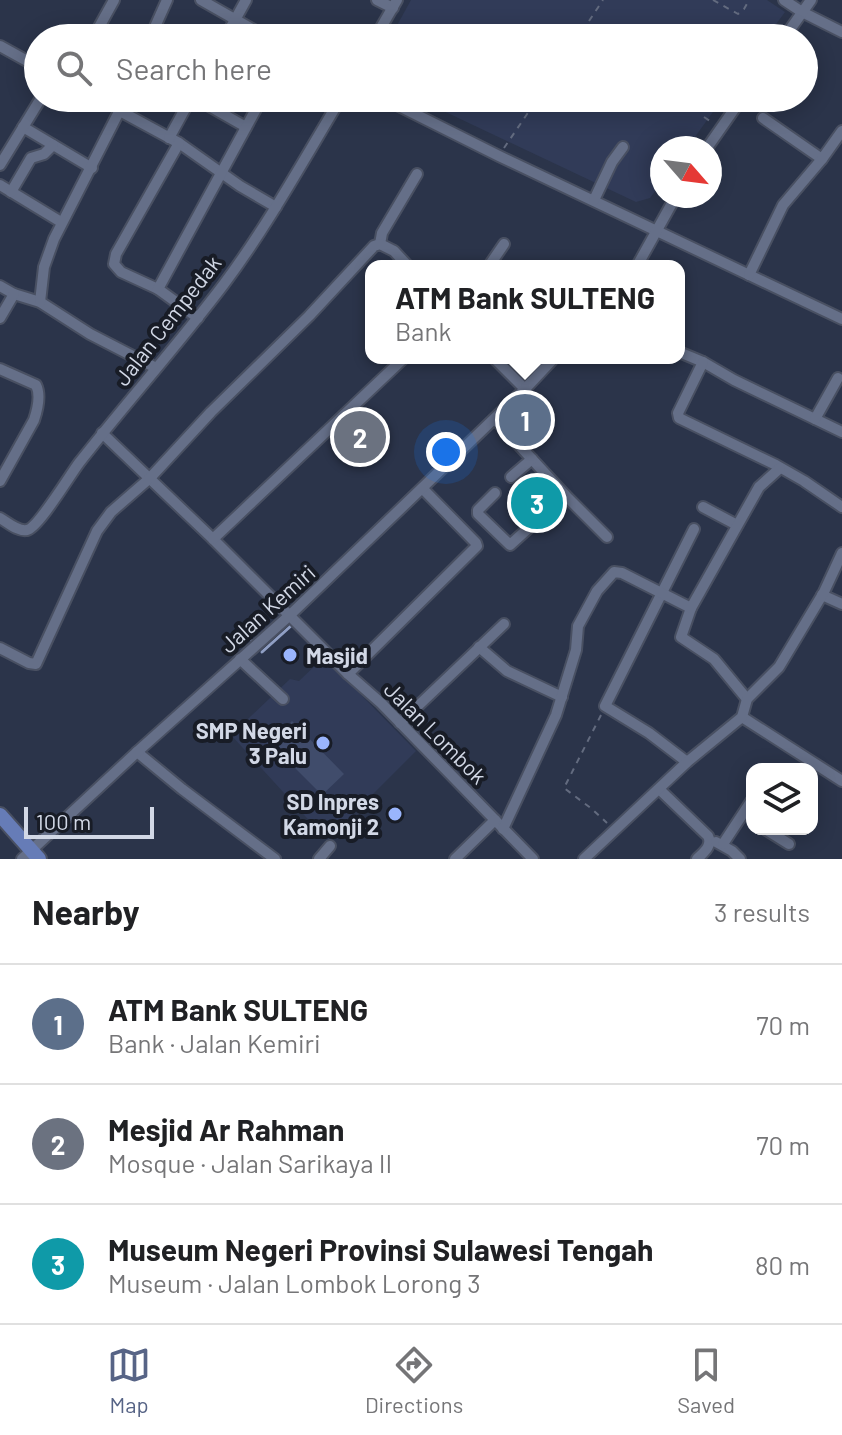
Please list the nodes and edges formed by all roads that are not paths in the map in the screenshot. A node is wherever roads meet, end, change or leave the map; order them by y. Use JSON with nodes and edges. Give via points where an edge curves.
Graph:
{"nodes":[{"id":1,"x":114,"y":0,"type":"edge"},
{"id":2,"x":167,"y":0,"type":"edge"},
{"id":3,"x":201,"y":0,"type":"edge"},
{"id":4,"x":246,"y":0,"type":"edge"},
{"id":5,"x":377,"y":0,"type":"edge"},
{"id":6,"x":784,"y":0,"type":"edge"},
{"id":7,"x":811,"y":0,"type":"edge"},
{"id":8,"x":395,"y":4,"type":"edge"},
{"id":9,"x":802,"y":12,"type":"junction"},
{"id":10,"x":236,"y":20,"type":"junction"},
{"id":11,"x":101,"y":24,"type":"edge"},
{"id":12,"x":156,"y":24,"type":"edge"},
{"id":13,"x":234,"y":24,"type":"edge"},
{"id":14,"x":243,"y":24,"type":"edge"},
{"id":15,"x":383,"y":24,"type":"edge"},
{"id":16,"x":794,"y":24,"type":"edge"},
{"id":17,"x":842,"y":32,"type":"edge"},
{"id":18,"x":0,"y":46,"type":"edge"},
{"id":19,"x":24,"y":59,"type":"edge"},
{"id":20,"x":32,"y":112,"type":"edge"},
{"id":21,"x":120,"y":112,"type":"edge"},
{"id":22,"x":122,"y":112,"type":"edge"},
{"id":23,"x":187,"y":112,"type":"edge"},
{"id":24,"x":219,"y":112,"type":"edge"},
{"id":25,"x":254,"y":112,"type":"edge"},
{"id":26,"x":333,"y":112,"type":"edge"},
{"id":27,"x":411,"y":112,"type":"edge"},
{"id":28,"x":732,"y":112,"type":"edge"},
{"id":29,"x":763,"y":118,"type":"dead end"},
{"id":30,"x":23,"y":127,"type":"junction"},
{"id":31,"x":246,"y":127,"type":"junction"},
{"id":32,"x":842,"y":131,"type":"edge"},
{"id":33,"x":715,"y":136,"type":"edge"},
{"id":34,"x":174,"y":140,"type":"junction"},
{"id":35,"x":53,"y":145,"type":"junction"},
{"id":36,"x":623,"y":147,"type":"dead end"},
{"id":37,"x":822,"y":159,"type":"junction"},
{"id":38,"x":0,"y":165,"type":"edge"},
{"id":39,"x":92,"y":168,"type":"junction"},
{"id":40,"x":221,"y":172,"type":"junction"},
{"id":41,"x":417,"y":174,"type":"dead end"},
{"id":42,"x":0,"y":185,"type":"edge"},
{"id":43,"x":11,"y":192,"type":"junction"},
{"id":44,"x":594,"y":200,"type":"junction"},
{"id":45,"x":276,"y":207,"type":"junction"},
{"id":46,"x":670,"y":208,"type":"edge"},
{"id":47,"x":61,"y":222,"type":"junction"},
{"id":48,"x":658,"y":231,"type":"junction"},
{"id":49,"x":380,"y":244,"type":"junction"},
{"id":50,"x":504,"y":244,"type":"dead end"},
{"id":51,"x":402,"y":260,"type":"edge"},
{"id":52,"x":493,"y":260,"type":"edge"},
{"id":53,"x":641,"y":260,"type":"edge"},
{"id":54,"x":749,"y":275,"type":"junction"},
{"id":55,"x":0,"y":286,"type":"edge"},
{"id":56,"x":158,"y":289,"type":"junction"},
{"id":57,"x":14,"y":294,"type":"junction"},
{"id":58,"x":40,"y":302,"type":"junction"},
{"id":59,"x":0,"y":318,"type":"edge"},
{"id":60,"x":198,"y":318,"type":"junction"},
{"id":61,"x":842,"y":319,"type":"edge"},
{"id":62,"x":685,"y":354,"type":"edge"},
{"id":63,"x":703,"y":362,"type":"junction"},
{"id":64,"x":398,"y":364,"type":"edge"},
{"id":65,"x":500,"y":364,"type":"edge"},
{"id":66,"x":548,"y":364,"type":"edge"},
{"id":67,"x":156,"y":368,"type":"junction"},
{"id":68,"x":0,"y":369,"type":"edge"},
{"id":69,"x":838,"y":378,"type":"dead end"},
{"id":70,"x":525,"y":389,"type":"junction"},
{"id":71,"x":495,"y":419,"type":"junction"},
{"id":72,"x":815,"y":419,"type":"junction"},
{"id":73,"x":842,"y":432,"type":"edge"},
{"id":74,"x":102,"y":433,"type":"junction"},
{"id":75,"x":532,"y":459,"type":"junction"},
{"id":76,"x":780,"y":468,"type":"junction"},
{"id":77,"x":511,"y":477,"type":"dead end"},
{"id":78,"x":150,"y":478,"type":"junction"},
{"id":79,"x":0,"y":481,"type":"edge"},
{"id":80,"x":423,"y":489,"type":"junction"},
{"id":81,"x":495,"y":493,"type":"dead end"},
{"id":82,"x":565,"y":495,"type":"junction"},
{"id":83,"x":703,"y":507,"type":"dead end"},
{"id":84,"x":842,"y":507,"type":"edge"},
{"id":85,"x":0,"y":518,"type":"edge"},
{"id":86,"x":737,"y":525,"type":"junction"},
{"id":87,"x":694,"y":529,"type":"dead end"},
{"id":88,"x":607,"y":537,"type":"dead end"},
{"id":89,"x":213,"y":539,"type":"junction"},
{"id":90,"x":842,"y":553,"type":"edge"},
{"id":91,"x":662,"y":593,"type":"junction"},
{"id":92,"x":822,"y":595,"type":"junction"},
{"id":93,"x":842,"y":604,"type":"edge"},
{"id":94,"x":691,"y":608,"type":"junction"},
{"id":95,"x":290,"y":615,"type":"junction"},
{"id":96,"x":504,"y":624,"type":"dead end"},
{"id":97,"x":479,"y":647,"type":"junction"},
{"id":98,"x":0,"y":648,"type":"edge"},
{"id":99,"x":240,"y":659,"type":"junction"},
{"id":100,"x":348,"y":674,"type":"junction"},
{"id":101,"x":562,"y":697,"type":"junction"},
{"id":102,"x":283,"y":699,"type":"dead end"},
{"id":103,"x":747,"y":699,"type":"junction"},
{"id":104,"x":742,"y":717,"type":"junction"},
{"id":105,"x":400,"y":723,"type":"junction"},
{"id":106,"x":137,"y":752,"type":"junction"},
{"id":107,"x":687,"y":762,"type":"junction"},
{"id":108,"x":842,"y":781,"type":"edge"},
{"id":109,"x":659,"y":789,"type":"junction"},
{"id":110,"x":0,"y":815,"type":"edge"},
{"id":111,"x":495,"y":820,"type":"junction"},
{"id":112,"x":746,"y":820,"type":"edge"},
{"id":113,"x":503,"y":829,"type":"junction"},
{"id":114,"x":775,"y":835,"type":"edge"},
{"id":115,"x":710,"y":840,"type":"junction"},
{"id":116,"x":723,"y":844,"type":"junction"},
{"id":117,"x":789,"y":844,"type":"dead end"},
{"id":118,"x":330,"y":846,"type":"dead end"},
{"id":119,"x":31,"y":856,"type":"edge"},
{"id":120,"x":275,"y":859,"type":"edge"},
{"id":121,"x":319,"y":859,"type":"edge"},
{"id":122,"x":455,"y":859,"type":"edge"},
{"id":123,"x":533,"y":859,"type":"edge"},
{"id":124,"x":584,"y":859,"type":"edge"},
{"id":125,"x":697,"y":859,"type":"edge"},
{"id":126,"x":740,"y":859,"type":"edge"}],
"edges":[{"from":1,"to":11,"type":"street"},
{"from":2,"to":12,"type":"street"},
{"from":3,"to":10,"type":"street"},
{"from":4,"to":10,"type":"street"},
{"from":5,"to":8,"type":"street"},
{"from":6,"to":9,"type":"street"},
{"from":7,"to":9,"type":"street"},
{"from":8,"to":15,"type":"street"},
{"from":9,"to":16,"type":"street"},
{"from":9,"to":17,"type":"street"},
{"from":10,"to":13,"type":"street"},
{"from":10,"to":14,"type":"street"},
{"from":18,"to":19,"type":"street"},
{"from":20,"to":30,"type":"street"},
{"from":21,"to":39,"type":"street"},
{"from":22,"to":34,"type":"street"},
{"from":23,"to":34,"type":"street"},
{"from":24,"to":31,"type":"street"},
{"from":25,"to":31,"type":"street"},
{"from":26,"to":45,"type":"street","name":"Jalan Cempedak"},
{"from":27,"to":44,"type":"street"},
{"from":28,"to":33,"type":"street"},
{"from":29,"to":37,"type":"street"},
{"from":30,"to":35,"type":"street"},
{"from":30,"to":38,"type":"street"},
{"from":31,"to":40,"type":"street"},
{"from":32,"to":37,"type":"street"},
{"from":34,"to":40,"type":"street"},
{"from":34,"to":56,"type":"street","via":[[114,264]]},
{"from":35,"to":39,"type":"street"},
{"from":35,"to":43,"type":"street","via":[[31,158]]},
{"from":36,"to":44,"type":"street"},
{"from":37,"to":54,"type":"street","via":[[783,205]]},
{"from":39,"to":47,"type":"street"},
{"from":40,"to":45,"type":"street"},
{"from":40,"to":56,"type":"street"},
{"from":41,"to":49,"type":"street"},
{"from":42,"to":43,"type":"street"},
{"from":43,"to":47,"type":"street"},
{"from":44,"to":48,"type":"street"},
{"from":45,"to":60,"type":"street","name":"Jalan Cempedak"},
{"from":46,"to":48,"type":"street"},
{"from":47,"to":58,"type":"street","via":[[44,267]]},
{"from":48,"to":53,"type":"street"},
{"from":48,"to":54,"type":"street"},
{"from":49,"to":51,"type":"street"},
{"from":49,"to":78,"type":"street"},
{"from":50,"to":52,"type":"street"},
{"from":54,"to":61,"type":"street"},
{"from":55,"to":57,"type":"street"},
{"from":56,"to":60,"type":"street"},
{"from":57,"to":58,"type":"street"},
{"from":57,"to":59,"type":"street"},
{"from":58,"to":67,"type":"street"},
{"from":60,"to":67,"type":"street","name":"Jalan Cempedak"},
{"from":62,"to":63,"type":"street"},
{"from":63,"to":72,"type":"street"},
{"from":63,"to":76,"type":"street","via":[[679,418]]},
{"from":64,"to":89,"type":"street"},
{"from":65,"to":70,"type":"street"},
{"from":66,"to":70,"type":"street","name":"Jalan Kemiri"},
{"from":67,"to":74,"type":"street","name":"Jalan Cempedak"},
{"from":68,"to":79,"type":"street","via":[[33,383],[39,393],[34,420]]},
{"from":69,"to":72,"type":"street"},
{"from":70,"to":71,"type":"street","name":"Jalan Kemiri"},
{"from":71,"to":75,"type":"street"},
{"from":71,"to":80,"type":"street","name":"Jalan Kemiri"},
{"from":72,"to":73,"type":"street"},
{"from":74,"to":78,"type":"street","name":"Jalan Lombok"},
{"from":74,"to":85,"type":"street","name":"Jalan Cempedak","via":[[33,527],[23,531]]},
{"from":75,"to":77,"type":"street"},
{"from":75,"to":82,"type":"street"},
{"from":76,"to":84,"type":"street"},
{"from":76,"to":86,"type":"street","via":[[759,487]]},
{"from":78,"to":89,"type":"street","name":"Jalan Lombok"},
{"from":78,"to":98,"type":"street","via":[[97,531],[38,663]]},
{"from":80,"to":95,"type":"street","name":"Jalan Kemiri"},
{"from":80,"to":100,"type":"street","via":[[477,546]]},
{"from":81,"to":82,"type":"street","via":[[478,514],[510,545]]},
{"from":82,"to":88,"type":"street"},
{"from":83,"to":86,"type":"street"},
{"from":86,"to":94,"type":"street"},
{"from":87,"to":91,"type":"street"},
{"from":89,"to":95,"type":"street","name":"Jalan Lombok"},
{"from":90,"to":92,"type":"street"},
{"from":91,"to":94,"type":"street"},
{"from":91,"to":101,"type":"street","via":[[622,573],[609,576],[578,626]]},
{"from":91,"to":107,"type":"street","via":[[605,706]]},
{"from":92,"to":93,"type":"street"},
{"from":92,"to":103,"type":"street","via":[[779,667]]},
{"from":94,"to":103,"type":"street","via":[[681,637],[714,659]]},
{"from":95,"to":99,"type":"street","name":"Jalan Kemiri"},
{"from":95,"to":100,"type":"street","name":"Jalan Lombok"},
{"from":96,"to":97,"type":"street"},
{"from":97,"to":101,"type":"street","via":[[507,671]]},
{"from":97,"to":105,"type":"street"},
{"from":99,"to":102,"type":"street"},
{"from":99,"to":106,"type":"street","name":"Jalan Kemiri"},
{"from":100,"to":105,"type":"street","name":"Jalan Lombok"},
{"from":101,"to":113,"type":"street"},
{"from":103,"to":104,"type":"street"},
{"from":104,"to":107,"type":"street"},
{"from":104,"to":108,"type":"street"},
{"from":105,"to":111,"type":"street","name":"Jalan Lombok"},
{"from":106,"to":119,"type":"street","name":"Jalan Kemiri"},
{"from":106,"to":120,"type":"street"},
{"from":107,"to":109,"type":"street"},
{"from":109,"to":115,"type":"street"},
{"from":109,"to":124,"type":"street"},
{"from":110,"to":119,"type":"main road"},
{"from":111,"to":113,"type":"street","name":"Jalan Lombok"},
{"from":111,"to":122,"type":"street"},
{"from":112,"to":116,"type":"street"},
{"from":113,"to":123,"type":"street","name":"Jalan Lombok"},
{"from":114,"to":117,"type":"street"},
{"from":115,"to":116,"type":"street"},
{"from":115,"to":125,"type":"street"},
{"from":116,"to":126,"type":"street"},
{"from":118,"to":121,"type":"street"}]}
